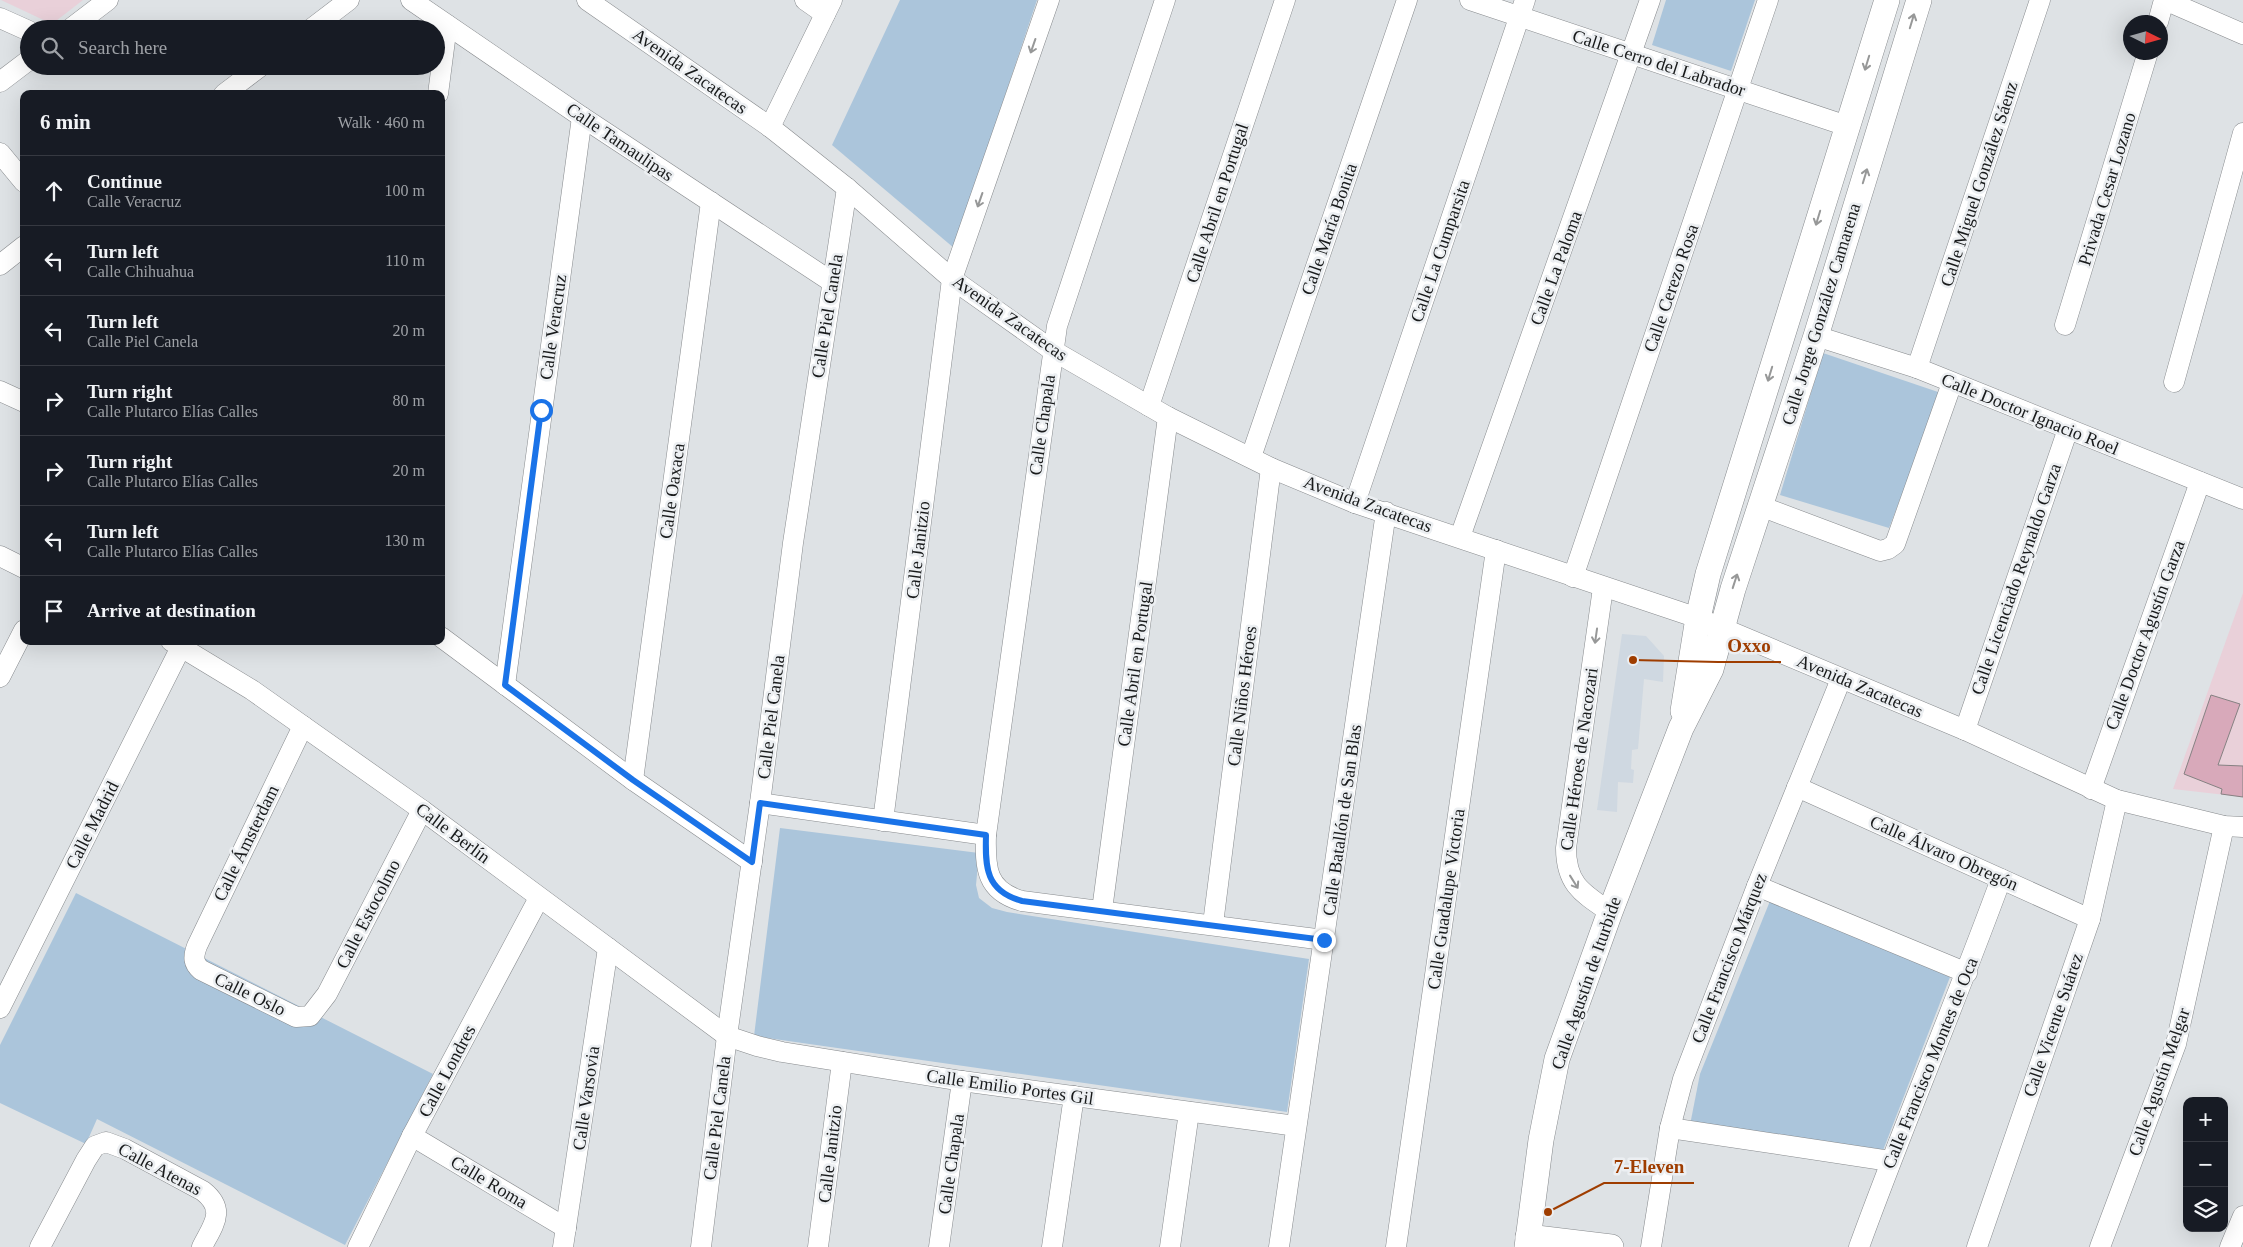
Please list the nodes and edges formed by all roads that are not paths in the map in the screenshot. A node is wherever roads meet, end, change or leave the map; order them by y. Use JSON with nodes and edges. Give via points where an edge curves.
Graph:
{"nodes":[{"id":1,"x":108,"y":0,"type":"edge"},
{"id":2,"x":349,"y":0,"type":"edge"},
{"id":3,"x":411,"y":0,"type":"edge"},
{"id":4,"x":587,"y":0,"type":"edge"},
{"id":5,"x":805,"y":0,"type":"edge"},
{"id":6,"x":1049,"y":0,"type":"edge"},
{"id":7,"x":1165,"y":0,"type":"edge"},
{"id":8,"x":1285,"y":0,"type":"edge"},
{"id":9,"x":1407,"y":0,"type":"edge"},
{"id":10,"x":1470,"y":0,"type":"edge"},
{"id":11,"x":1650,"y":0,"type":"edge"},
{"id":12,"x":1768,"y":0,"type":"edge"},
{"id":13,"x":1886,"y":0,"type":"edge"},
{"id":14,"x":1919,"y":0,"type":"edge"},
{"id":15,"x":2040,"y":0,"type":"edge"},
{"id":16,"x":2164,"y":0,"type":"edge"},
{"id":17,"x":829,"y":7,"type":"edge"},
{"id":18,"x":1522,"y":8,"type":"edge"},
{"id":19,"x":2160,"y":15,"type":"edge"},
{"id":20,"x":0,"y":18,"type":"edge"},
{"id":21,"x":82,"y":20,"type":"edge"},
{"id":22,"x":323,"y":20,"type":"edge"},
{"id":23,"x":440,"y":20,"type":"edge"},
{"id":24,"x":447,"y":25,"type":"joint"},
{"id":25,"x":20,"y":27,"type":"edge"},
{"id":26,"x":2243,"y":34,"type":"edge"},
{"id":27,"x":445,"y":40,"type":"edge"},
{"id":28,"x":1632,"y":54,"type":"junction"},
{"id":29,"x":2146,"y":60,"type":"edge"},
{"id":30,"x":20,"y":67,"type":"edge"},
{"id":31,"x":249,"y":75,"type":"edge"},
{"id":32,"x":440,"y":75,"type":"edge"},
{"id":33,"x":0,"y":82,"type":"edge"},
{"id":34,"x":1739,"y":89,"type":"junction"},
{"id":35,"x":229,"y":90,"type":"edge"},
{"id":36,"x":439,"y":90,"type":"edge"},
{"id":37,"x":582,"y":117,"type":"junction"},
{"id":38,"x":1847,"y":126,"type":"junction"},
{"id":39,"x":770,"y":127,"type":"junction"},
{"id":40,"x":2243,"y":133,"type":"edge"},
{"id":41,"x":0,"y":153,"type":"edge"},
{"id":42,"x":20,"y":177,"type":"edge"},
{"id":43,"x":847,"y":188,"type":"junction"},
{"id":44,"x":711,"y":202,"type":"junction"},
{"id":45,"x":20,"y":249,"type":"edge"},
{"id":46,"x":0,"y":265,"type":"edge"},
{"id":47,"x":952,"y":279,"type":"junction"},
{"id":48,"x":832,"y":282,"type":"junction"},
{"id":49,"x":2065,"y":325,"type":"dead end"},
{"id":50,"x":1816,"y":336,"type":"junction"},
{"id":51,"x":1052,"y":350,"type":"junction"},
{"id":52,"x":1917,"y":368,"type":"junction"},
{"id":53,"x":2174,"y":382,"type":"dead end"},
{"id":54,"x":1952,"y":383,"type":"junction"},
{"id":55,"x":0,"y":390,"type":"edge"},
{"id":56,"x":20,"y":400,"type":"edge"},
{"id":57,"x":1149,"y":406,"type":"junction"},
{"id":58,"x":1168,"y":417,"type":"junction"},
{"id":59,"x":2068,"y":429,"type":"junction"},
{"id":60,"x":1251,"y":458,"type":"junction"},
{"id":61,"x":1271,"y":468,"type":"junction"},
{"id":62,"x":2200,"y":482,"type":"junction"},
{"id":63,"x":2243,"y":499,"type":"edge"},
{"id":64,"x":1355,"y":503,"type":"junction"},
{"id":65,"x":1760,"y":506,"type":"junction"},
{"id":66,"x":1386,"y":512,"type":"junction"},
{"id":67,"x":1460,"y":537,"type":"junction"},
{"id":68,"x":1496,"y":550,"type":"junction"},
{"id":69,"x":0,"y":556,"type":"edge"},
{"id":70,"x":20,"y":566,"type":"edge"},
{"id":71,"x":1573,"y":577,"type":"junction"},
{"id":72,"x":1603,"y":588,"type":"junction"},
{"id":73,"x":1698,"y":618,"type":"junction"},
{"id":74,"x":1722,"y":628,"type":"junction"},
{"id":75,"x":20,"y":638,"type":"edge"},
{"id":76,"x":445,"y":640,"type":"edge"},
{"id":77,"x":178,"y":645,"type":"edge"},
{"id":78,"x":182,"y":645,"type":"edge"},
{"id":79,"x":0,"y":677,"type":"edge"},
{"id":80,"x":1841,"y":679,"type":"junction"},
{"id":81,"x":505,"y":685,"type":"junction"},
{"id":82,"x":303,"y":726,"type":"junction"},
{"id":83,"x":1680,"y":728,"type":"junction"},
{"id":84,"x":1965,"y":730,"type":"junction"},
{"id":85,"x":633,"y":780,"type":"junction"},
{"id":86,"x":1797,"y":787,"type":"junction"},
{"id":87,"x":2091,"y":789,"type":"junction"},
{"id":88,"x":2117,"y":800,"type":"junction"},
{"id":89,"x":760,"y":803,"type":"junction"},
{"id":90,"x":422,"y":810,"type":"junction"},
{"id":91,"x":883,"y":821,"type":"junction"},
{"id":92,"x":2234,"y":827,"type":"edge"},
{"id":93,"x":986,"y":835,"type":"junction"},
{"id":94,"x":752,"y":862,"type":"junction"},
{"id":95,"x":2001,"y":879,"type":"junction"},
{"id":96,"x":1756,"y":886,"type":"junction"},
{"id":97,"x":539,"y":898,"type":"junction"},
{"id":98,"x":1102,"y":910,"type":"junction"},
{"id":99,"x":1610,"y":912,"type":"junction"},
{"id":100,"x":2090,"y":919,"type":"junction"},
{"id":101,"x":1213,"y":924,"type":"junction"},
{"id":102,"x":1324,"y":940,"type":"junction"},
{"id":103,"x":608,"y":948,"type":"junction"},
{"id":104,"x":194,"y":962,"type":"joint"},
{"id":105,"x":1967,"y":973,"type":"junction"},
{"id":106,"x":0,"y":1008,"type":"edge"},
{"id":107,"x":310,"y":1016,"type":"joint"},
{"id":108,"x":727,"y":1036,"type":"junction"},
{"id":109,"x":842,"y":1062,"type":"junction"},
{"id":110,"x":962,"y":1081,"type":"junction"},
{"id":111,"x":1074,"y":1096,"type":"junction"},
{"id":112,"x":1189,"y":1112,"type":"junction"},
{"id":113,"x":1296,"y":1126,"type":"junction"},
{"id":114,"x":1670,"y":1128,"type":"junction"},
{"id":115,"x":412,"y":1136,"type":"junction"},
{"id":116,"x":1890,"y":1161,"type":"junction"},
{"id":117,"x":2243,"y":1216,"type":"edge"},
{"id":118,"x":565,"y":1238,"type":"edge"},
{"id":119,"x":1527,"y":1242,"type":"edge"},
{"id":120,"x":40,"y":1247,"type":"edge"},
{"id":121,"x":202,"y":1247,"type":"edge"},
{"id":122,"x":358,"y":1247,"type":"edge"},
{"id":123,"x":701,"y":1247,"type":"edge"},
{"id":124,"x":818,"y":1247,"type":"edge"},
{"id":125,"x":939,"y":1247,"type":"edge"},
{"id":126,"x":1052,"y":1247,"type":"edge"},
{"id":127,"x":1170,"y":1247,"type":"edge"},
{"id":128,"x":1279,"y":1247,"type":"edge"},
{"id":129,"x":1396,"y":1247,"type":"edge"},
{"id":130,"x":1611,"y":1247,"type":"edge"},
{"id":131,"x":1651,"y":1247,"type":"edge"},
{"id":132,"x":1858,"y":1247,"type":"edge"},
{"id":133,"x":1977,"y":1247,"type":"edge"},
{"id":134,"x":2100,"y":1247,"type":"edge"},
{"id":135,"x":2230,"y":1247,"type":"edge"}],
"edges":[{"from":1,"to":21,"type":"street"},
{"from":2,"to":22,"type":"street"},
{"from":3,"to":23,"type":"street","name":"Calle Tamaulipas"},
{"from":4,"to":39,"type":"street","name":"Avenida Zacatecas"},
{"from":5,"to":17,"type":"street"},
{"from":6,"to":47,"type":"street","one_way":true},
{"from":7,"to":51,"type":"street","name":"Calle Chapala","via":[[1062,307]]},
{"from":8,"to":57,"type":"street","name":"Calle Abril en Portugal"},
{"from":9,"to":60,"type":"street","name":"Calle María Bonita"},
{"from":10,"to":18,"type":"street","name":"Calle Cerro del Labrador"},
{"from":11,"to":28,"type":"street","name":"Calle La Paloma"},
{"from":12,"to":34,"type":"street","name":"Calle Cerezo Rosa"},
{"from":13,"to":38,"type":"street","name":"Calle Jorge González Camarena","one_way":true},
{"from":50,"to":14,"type":"street","name":"Calle Jorge González Camarena","one_way":true},
{"from":15,"to":52,"type":"street","name":"Calle Miguel González Sáenz"},
{"from":16,"to":19,"type":"street"},
{"from":16,"to":26,"type":"street"},
{"from":17,"to":39,"type":"street"},
{"from":18,"to":28,"type":"street","name":"Calle Cerro del Labrador"},
{"from":18,"to":64,"type":"street","name":"Calle La Cumparsita"},
{"from":20,"to":25,"type":"street"},
{"from":24,"to":27,"type":"street"},
{"from":24,"to":37,"type":"street","name":"Calle Tamaulipas"},
{"from":28,"to":34,"type":"street","name":"Calle Cerro del Labrador"},
{"from":28,"to":67,"type":"street","name":"Calle La Paloma"},
{"from":29,"to":49,"type":"street","name":"Privada Cesar Lozano"},
{"from":30,"to":33,"type":"street"},
{"from":31,"to":35,"type":"street"},
{"from":32,"to":36,"type":"street"},
{"from":34,"to":38,"type":"street","name":"Calle Cerro del Labrador"},
{"from":34,"to":71,"type":"street","name":"Calle Cerezo Rosa"},
{"from":37,"to":44,"type":"street","name":"Calle Tamaulipas"},
{"from":37,"to":81,"type":"street","name":"Calle Veracruz"},
{"from":38,"to":73,"type":"street","name":"Calle Jorge González Camarena","one_way":true,"via":[[1708,574]]},
{"from":39,"to":43,"type":"street","name":"Avenida Zacatecas"},
{"from":40,"to":53,"type":"street"},
{"from":41,"to":42,"type":"street"},
{"from":43,"to":47,"type":"street","name":"Avenida Zacatecas"},
{"from":43,"to":48,"type":"street","name":"Calle Piel Canela"},
{"from":44,"to":48,"type":"street","name":"Calle Tamaulipas"},
{"from":44,"to":85,"type":"street","name":"Calle Oaxaca"},
{"from":45,"to":46,"type":"street"},
{"from":47,"to":51,"type":"street","name":"Avenida Zacatecas"},
{"from":47,"to":91,"type":"street","name":"Calle Janitzio"},
{"from":48,"to":89,"type":"street","name":"Calle Piel Canela","via":[[793,543]]},
{"from":50,"to":52,"type":"street","name":"Calle Doctor Ignacio Roel"},
{"from":50,"to":65,"type":"street","name":"Calle Jorge González Camarena"},
{"from":51,"to":57,"type":"street","name":"Avenida Zacatecas"},
{"from":51,"to":93,"type":"street","name":"Calle Chapala"},
{"from":52,"to":54,"type":"street","name":"Calle Doctor Ignacio Roel"},
{"from":54,"to":59,"type":"street","name":"Calle Doctor Ignacio Roel"},
{"from":54,"to":65,"type":"street","via":[[1895,544],[1888,549],[1880,551]]},
{"from":55,"to":56,"type":"street"},
{"from":57,"to":58,"type":"street","name":"Avenida Zacatecas"},
{"from":58,"to":60,"type":"street","name":"Avenida Zacatecas"},
{"from":58,"to":98,"type":"street","name":"Calle Abril en Portugal"},
{"from":59,"to":62,"type":"street","name":"Calle Doctor Ignacio Roel"},
{"from":59,"to":84,"type":"street","name":"Calle Licenciado Reynaldo Garza"},
{"from":60,"to":61,"type":"street","name":"Avenida Zacatecas"},
{"from":61,"to":64,"type":"street","name":"Avenida Zacatecas"},
{"from":61,"to":101,"type":"street","name":"Calle Niños Héroes"},
{"from":62,"to":63,"type":"street","name":"Calle Doctor Ignacio Roel"},
{"from":62,"to":87,"type":"street","name":"Calle Doctor Agustín Garza"},
{"from":64,"to":66,"type":"street","name":"Avenida Zacatecas"},
{"from":74,"to":65,"type":"street","name":"Calle Jorge González Camarena","one_way":true},
{"from":66,"to":67,"type":"street","name":"Avenida Zacatecas"},
{"from":66,"to":102,"type":"street","name":"Calle Batallón de San Blas"},
{"from":67,"to":68,"type":"street","name":"Avenida Zacatecas"},
{"from":68,"to":71,"type":"street","name":"Avenida Zacatecas"},
{"from":68,"to":129,"type":"street","name":"Calle Guadalupe Victoria"},
{"from":69,"to":70,"type":"street"},
{"from":71,"to":72,"type":"street","name":"Avenida Zacatecas"},
{"from":72,"to":73,"type":"street","name":"Avenida Zacatecas"},
{"from":72,"to":99,"type":"street","name":"Calle Héroes de Nacozari","one_way":true,"via":[[1566,863],[1570,878],[1581,892]]},
{"from":73,"to":74,"type":"street","name":"Avenida Zacatecas"},
{"from":73,"to":83,"type":"street","name":"Calle Agustín de Iturbide"},
{"from":74,"to":80,"type":"street","name":"Avenida Zacatecas"},
{"from":74,"to":83,"type":"street","name":"Calle Agustín de Iturbide","via":[[1711,669]]},
{"from":75,"to":79,"type":"street"},
{"from":76,"to":81,"type":"street"},
{"from":77,"to":106,"type":"street","name":"Calle Madrid"},
{"from":78,"to":82,"type":"street","name":"Calle Berlín"},
{"from":80,"to":84,"type":"street","name":"Avenida Zacatecas"},
{"from":80,"to":86,"type":"street","name":"Calle Francisco Márquez"},
{"from":81,"to":85,"type":"street"},
{"from":82,"to":90,"type":"street","name":"Calle Berlín"},
{"from":82,"to":104,"type":"street","name":"Calle Ámsterdam","via":[[197,946]]},
{"from":83,"to":99,"type":"street","name":"Calle Agustín de Iturbide"},
{"from":84,"to":87,"type":"street","name":"Avenida Zacatecas"},
{"from":85,"to":94,"type":"street"},
{"from":86,"to":95,"type":"street","name":"Calle Álvaro Obregón"},
{"from":86,"to":96,"type":"street","name":"Calle Francisco Márquez"},
{"from":87,"to":88,"type":"street","name":"Avenida Zacatecas"},
{"from":88,"to":92,"type":"street","name":"Avenida Zacatecas"},
{"from":88,"to":100,"type":"street","name":"Calle Vicente Suárez"},
{"from":89,"to":91,"type":"street"},
{"from":89,"to":94,"type":"street","name":"Calle Piel Canela"},
{"from":90,"to":97,"type":"street","name":"Calle Berlín"},
{"from":90,"to":107,"type":"street","name":"Calle Estocolmo","via":[[326,994]]},
{"from":91,"to":93,"type":"street"},
{"from":92,"to":134,"type":"street","name":"Calle Agustín Melgar","via":[[2176,1044]]},
{"from":93,"to":98,"type":"street","name":"Calle Chapala","via":[[985,860],[989,877],[1010,898]]},
{"from":94,"to":108,"type":"street","name":"Calle Piel Canela"},
{"from":95,"to":100,"type":"street","name":"Calle Álvaro Obregón"},
{"from":95,"to":105,"type":"street","name":"Calle Francisco Montes de Oca"},
{"from":96,"to":105,"type":"street"},
{"from":96,"to":114,"type":"street","name":"Calle Francisco Márquez","via":[[1683,1079]]},
{"from":97,"to":103,"type":"street","name":"Calle Berlín"},
{"from":97,"to":115,"type":"street","name":"Calle Londres"},
{"from":98,"to":101,"type":"street","name":"Calle Chapala"},
{"from":99,"to":119,"type":"street","name":"Calle Agustín de Iturbide","via":[[1557,1059],[1541,1140]]},
{"from":100,"to":133,"type":"street","name":"Calle Vicente Suárez"},
{"from":101,"to":102,"type":"street","name":"Calle Chapala"},
{"from":102,"to":113,"type":"street","name":"Calle Batallón de San Blas"},
{"from":103,"to":108,"type":"street","name":"Calle Berlín"},
{"from":103,"to":118,"type":"street","name":"Calle Varsovia"},
{"from":104,"to":107,"type":"street","name":"Calle Oslo","via":[[201,970],[296,1017]]},
{"from":105,"to":116,"type":"street","name":"Calle Francisco Montes de Oca"},
{"from":108,"to":109,"type":"street","name":"Calle Emilio Portes Gil","via":[[765,1048]]},
{"from":108,"to":123,"type":"street","name":"Calle Piel Canela"},
{"from":109,"to":110,"type":"street","name":"Calle Emilio Portes Gil"},
{"from":109,"to":124,"type":"street","name":"Calle Janitzio"},
{"from":110,"to":111,"type":"street","name":"Calle Emilio Portes Gil"},
{"from":110,"to":125,"type":"street","name":"Calle Chapala"},
{"from":111,"to":112,"type":"street","name":"Calle Emilio Portes Gil"},
{"from":111,"to":126,"type":"street"},
{"from":112,"to":113,"type":"street","name":"Calle Emilio Portes Gil"},
{"from":112,"to":127,"type":"street"},
{"from":113,"to":128,"type":"street","name":"Calle Batallón de San Blas"},
{"from":114,"to":116,"type":"street"},
{"from":114,"to":131,"type":"street","name":"Calle Francisco Márquez"},
{"from":115,"to":118,"type":"street","name":"Calle Roma"},
{"from":115,"to":122,"type":"street","name":"Calle Londres"},
{"from":116,"to":132,"type":"street","name":"Calle Francisco Montes de Oca"},
{"from":117,"to":135,"type":"street"},
{"from":119,"to":130,"type":"street"},
{"from":120,"to":121,"type":"street","name":"Calle Atenas","via":[[86,1160],[95,1146],[106,1142],[212,1198],[216,1206],[215,1221]]}]}
